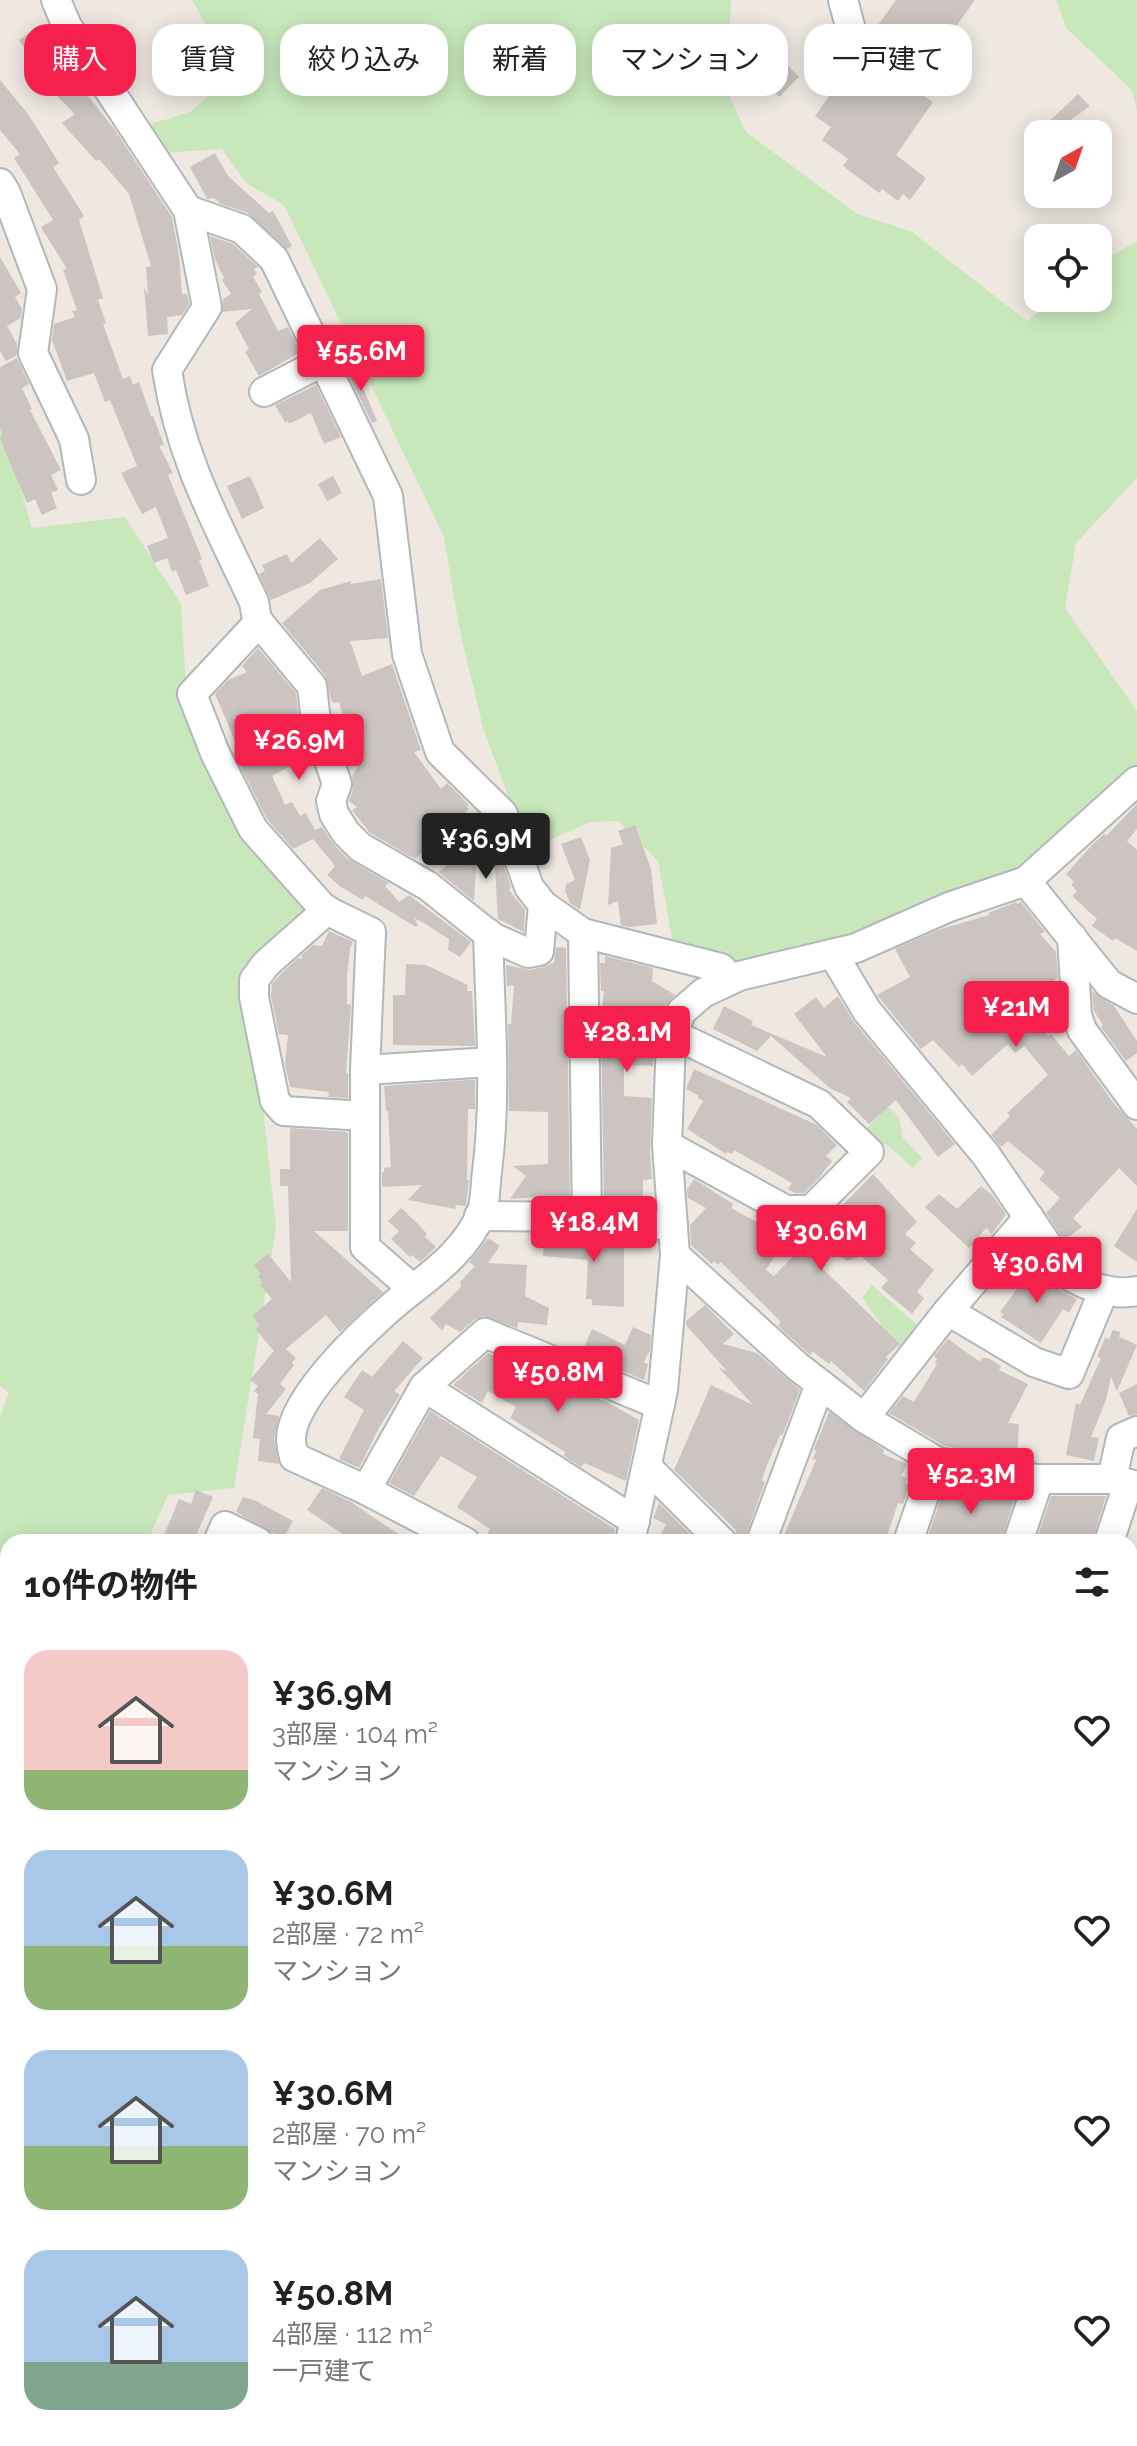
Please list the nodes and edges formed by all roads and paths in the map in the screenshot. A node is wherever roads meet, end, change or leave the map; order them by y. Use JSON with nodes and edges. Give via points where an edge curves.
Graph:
{"nodes":[{"id":1,"x":56,"y":0,"type":"edge"},
{"id":2,"x":843,"y":0,"type":"edge"},
{"id":3,"x":850,"y":24,"type":"edge"},
{"id":4,"x":0,"y":183,"type":"edge"},
{"id":5,"x":188,"y":210,"type":"junction"},
{"id":6,"x":324,"y":361,"type":"junction"},
{"id":7,"x":264,"y":392,"type":"dead end"},
{"id":8,"x":81,"y":480,"type":"dead end"},
{"id":9,"x":259,"y":622,"type":"junction"},
{"id":10,"x":1137,"y":781,"type":"edge"},
{"id":11,"x":1026,"y":881,"type":"junction"},
{"id":12,"x":543,"y":905,"type":"junction"},
{"id":13,"x":327,"y":910,"type":"junction"},
{"id":14,"x":488,"y":933,"type":"junction"},
{"id":15,"x":583,"y":933,"type":"junction"},
{"id":16,"x":1072,"y":937,"type":"junction"},
{"id":17,"x":833,"y":954,"type":"junction"},
{"id":18,"x":730,"y":980,"type":"junction"},
{"id":19,"x":1137,"y":999,"type":"edge"},
{"id":20,"x":673,"y":1034,"type":"junction"},
{"id":21,"x":491,"y":1062,"type":"junction"},
{"id":22,"x":365,"y":1070,"type":"junction"},
{"id":23,"x":1137,"y":1105,"type":"edge"},
{"id":24,"x":365,"y":1116,"type":"junction"},
{"id":25,"x":667,"y":1145,"type":"junction"},
{"id":26,"x":479,"y":1216,"type":"junction"},
{"id":27,"x":587,"y":1217,"type":"junction"},
{"id":28,"x":1029,"y":1217,"type":"junction"},
{"id":29,"x":673,"y":1226,"type":"junction"},
{"id":30,"x":675,"y":1255,"type":"junction"},
{"id":31,"x":413,"y":1289,"type":"junction"},
{"id":32,"x":1104,"y":1290,"type":"junction"},
{"id":33,"x":1137,"y":1291,"type":"edge"},
{"id":34,"x":948,"y":1311,"type":"junction"},
{"id":35,"x":820,"y":1384,"type":"junction"},
{"id":36,"x":424,"y":1387,"type":"junction"},
{"id":37,"x":660,"y":1405,"type":"junction"},
{"id":38,"x":864,"y":1418,"type":"junction"},
{"id":39,"x":1137,"y":1431,"type":"edge"},
{"id":40,"x":936,"y":1461,"type":"junction"},
{"id":41,"x":647,"y":1467,"type":"junction"},
{"id":42,"x":1039,"y":1479,"type":"junction"},
{"id":43,"x":1126,"y":1483,"type":"edge"},
{"id":44,"x":366,"y":1490,"type":"junction"},
{"id":45,"x":632,"y":1532,"type":"edge"},
{"id":46,"x":222,"y":1534,"type":"edge"},
{"id":47,"x":242,"y":1534,"type":"edge"},
{"id":48,"x":450,"y":1534,"type":"edge"},
{"id":49,"x":714,"y":1534,"type":"edge"},
{"id":50,"x":764,"y":1534,"type":"edge"},
{"id":51,"x":911,"y":1534,"type":"edge"},
{"id":52,"x":1021,"y":1534,"type":"edge"},
{"id":53,"x":1111,"y":1534,"type":"edge"}],
"edges":[{"from":1,"to":5,"type":"street","via":[[67,26]]},
{"from":2,"to":3,"type":"street"},
{"from":4,"to":8,"type":"street","via":[[42,289],[33,353],[74,439]]},
{"from":5,"to":6,"type":"street","via":[[242,229],[274,259]]},
{"from":5,"to":9,"type":"street","via":[[207,307],[167,370],[173,409],[192,472]]},
{"from":6,"to":7,"type":"street"},
{"from":6,"to":12,"type":"street","via":[[388,496],[407,654],[440,752],[503,814],[529,887]]},
{"from":9,"to":13,"type":"street","via":[[192,694],[253,829]]},
{"from":9,"to":14,"type":"street","via":[[312,686],[316,722],[337,784],[331,801],[334,814],[346,833]]},
{"from":10,"to":11,"type":"street"},
{"from":11,"to":16,"type":"street"},
{"from":11,"to":17,"type":"street"},
{"from":12,"to":14,"type":"street","via":[[539,951],[528,953]]},
{"from":12,"to":15,"type":"street"},
{"from":13,"to":22,"type":"street","via":[[371,932]]},
{"from":13,"to":24,"type":"street","via":[[266,964],[254,980],[254,997],[275,1101],[284,1111]]},
{"from":14,"to":21,"type":"street"},
{"from":15,"to":18,"type":"street","via":[[721,968]]},
{"from":15,"to":27,"type":"street"},
{"from":16,"to":19,"type":"street","via":[[1109,984]]},
{"from":16,"to":23,"type":"street","via":[[1082,1030]]},
{"from":17,"to":18,"type":"street"},
{"from":17,"to":28,"type":"street","via":[[867,1011],[986,1155]]},
{"from":18,"to":20,"type":"street","via":[[681,1012]]},
{"from":20,"to":25,"type":"street"},
{"from":20,"to":25,"type":"street","via":[[819,1104],[869,1152],[811,1210],[786,1210]]},
{"from":21,"to":22,"type":"street"},
{"from":21,"to":26,"type":"street","via":[[493,1126]]},
{"from":22,"to":24,"type":"street"},
{"from":24,"to":31,"type":"street","via":[[365,1247]]},
{"from":25,"to":29,"type":"street"},
{"from":26,"to":27,"type":"street"},
{"from":26,"to":31,"type":"street","via":[[466,1239]]},
{"from":27,"to":29,"type":"street"},
{"from":28,"to":32,"type":"street","via":[[1068,1275]]},
{"from":28,"to":34,"type":"street"},
{"from":29,"to":30,"type":"street"},
{"from":30,"to":35,"type":"street"},
{"from":30,"to":37,"type":"street"},
{"from":31,"to":44,"type":"street","via":[[362,1333],[318,1383],[298,1414],[291,1438],[294,1457]]},
{"from":32,"to":33,"type":"street"},
{"from":32,"to":34,"type":"street","via":[[1069,1374],[1034,1362]]},
{"from":34,"to":38,"type":"street"},
{"from":35,"to":38,"type":"street"},
{"from":35,"to":50,"type":"street"},
{"from":36,"to":37,"type":"street","via":[[485,1333]]},
{"from":36,"to":44,"type":"street"},
{"from":36,"to":45,"type":"street"},
{"from":37,"to":41,"type":"street"},
{"from":38,"to":40,"type":"street"},
{"from":39,"to":43,"type":"street","via":[[1121,1438]]},
{"from":40,"to":42,"type":"street","via":[[989,1475]]},
{"from":40,"to":51,"type":"street"},
{"from":41,"to":45,"type":"street"},
{"from":41,"to":49,"type":"street"},
{"from":42,"to":43,"type":"street"},
{"from":42,"to":52,"type":"street"},
{"from":43,"to":53,"type":"street"},
{"from":44,"to":48,"type":"street"},
{"from":46,"to":47,"type":"street","via":[[225,1526]]}]}
